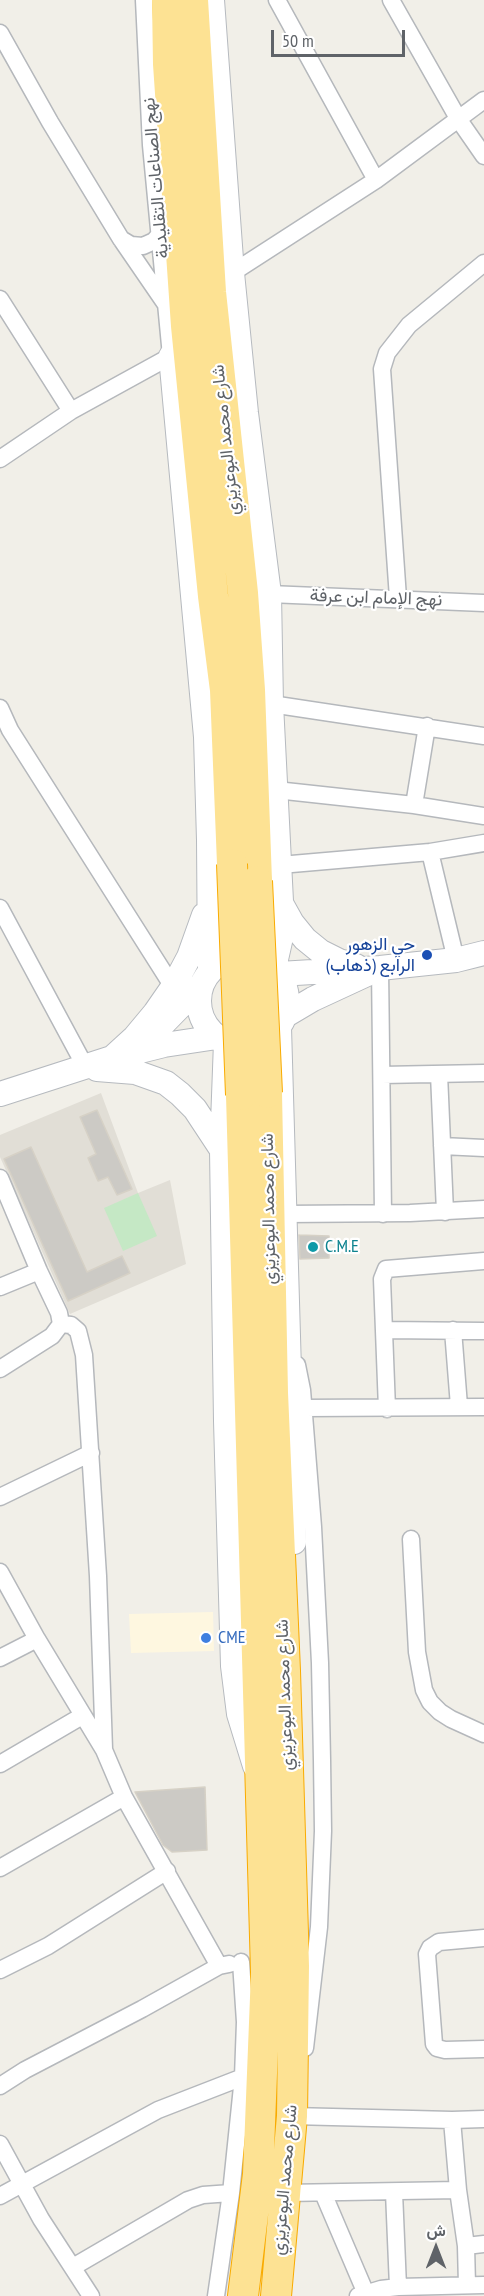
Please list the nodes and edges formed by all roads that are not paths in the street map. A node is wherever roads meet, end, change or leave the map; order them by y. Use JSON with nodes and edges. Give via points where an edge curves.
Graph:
{"nodes":[{"id":1,"x":144,"y":0,"type":"edge"},
{"id":2,"x":167,"y":0,"type":"edge"},
{"id":3,"x":193,"y":0,"type":"edge"},
{"id":4,"x":212,"y":0,"type":"edge"},
{"id":5,"x":277,"y":0,"type":"edge"},
{"id":6,"x":391,"y":0,"type":"edge"},
{"id":7,"x":0,"y":33,"type":"edge"},
{"id":8,"x":484,"y":100,"type":"edge"},
{"id":9,"x":459,"y":120,"type":"junction"},
{"id":10,"x":484,"y":156,"type":"edge"},
{"id":11,"x":376,"y":180,"type":"junction"},
{"id":12,"x":160,"y":234,"type":"junction"},
{"id":13,"x":121,"y":238,"type":"junction"},
{"id":14,"x":484,"y":263,"type":"edge"},
{"id":15,"x":232,"y":273,"type":"junction"},
{"id":16,"x":0,"y":299,"type":"edge"},
{"id":17,"x":168,"y":308,"type":"junction"},
{"id":18,"x":171,"y":356,"type":"junction"},
{"id":19,"x":71,"y":411,"type":"junction"},
{"id":20,"x":0,"y":459,"type":"edge"},
{"id":21,"x":269,"y":594,"type":"junction"},
{"id":22,"x":398,"y":598,"type":"junction"},
{"id":23,"x":484,"y":603,"type":"edge"},
{"id":24,"x":271,"y":704,"type":"junction"},
{"id":25,"x":0,"y":708,"type":"edge"},
{"id":26,"x":427,"y":726,"type":"junction"},
{"id":27,"x":5,"y":733,"type":"edge"},
{"id":28,"x":484,"y":736,"type":"edge"},
{"id":29,"x":276,"y":790,"type":"junction"},
{"id":30,"x":414,"y":805,"type":"junction"},
{"id":31,"x":484,"y":816,"type":"edge"},
{"id":32,"x":484,"y":843,"type":"edge"},
{"id":33,"x":430,"y":852,"type":"junction"},
{"id":34,"x":269,"y":873,"type":"junction"},
{"id":35,"x":209,"y":892,"type":"junction"},
{"id":36,"x":282,"y":905,"type":"junction"},
{"id":37,"x":0,"y":908,"type":"edge"},
{"id":38,"x":484,"y":953,"type":"edge"},
{"id":39,"x":456,"y":960,"type":"junction"},
{"id":40,"x":380,"y":968,"type":"junction"},
{"id":41,"x":276,"y":971,"type":"junction"},
{"id":42,"x":206,"y":978,"type":"junction"},
{"id":43,"x":173,"y":987,"type":"junction"},
{"id":44,"x":283,"y":1021,"type":"junction"},
{"id":45,"x":221,"y":1040,"type":"junction"},
{"id":46,"x":121,"y":1056,"type":"junction"},
{"id":47,"x":86,"y":1068,"type":"junction"},
{"id":48,"x":484,"y":1073,"type":"edge"},
{"id":49,"x":439,"y":1074,"type":"junction"},
{"id":50,"x":382,"y":1075,"type":"junction"},
{"id":51,"x":0,"y":1094,"type":"edge"},
{"id":52,"x":254,"y":1094,"type":"junction"},
{"id":53,"x":442,"y":1146,"type":"junction"},
{"id":54,"x":484,"y":1148,"type":"edge"},
{"id":55,"x":232,"y":1158,"type":"junction"},
{"id":56,"x":1,"y":1186,"type":"edge"},
{"id":57,"x":484,"y":1209,"type":"edge"},
{"id":58,"x":445,"y":1212,"type":"junction"},
{"id":59,"x":285,"y":1214,"type":"junction"},
{"id":60,"x":383,"y":1214,"type":"junction"},
{"id":61,"x":484,"y":1261,"type":"edge"},
{"id":62,"x":39,"y":1271,"type":"junction"},
{"id":63,"x":0,"y":1287,"type":"edge"},
{"id":64,"x":61,"y":1324,"type":"junction"},
{"id":65,"x":384,"y":1330,"type":"junction"},
{"id":66,"x":453,"y":1330,"type":"junction"},
{"id":67,"x":484,"y":1331,"type":"edge"},
{"id":68,"x":288,"y":1338,"type":"junction"},
{"id":69,"x":0,"y":1369,"type":"edge"},
{"id":70,"x":459,"y":1406,"type":"junction"},
{"id":71,"x":484,"y":1407,"type":"edge"},
{"id":72,"x":303,"y":1408,"type":"junction"},
{"id":73,"x":387,"y":1409,"type":"junction"},
{"id":74,"x":91,"y":1454,"type":"junction"},
{"id":75,"x":0,"y":1497,"type":"edge"},
{"id":76,"x":411,"y":1539,"type":"dead end"},
{"id":77,"x":0,"y":1572,"type":"edge"},
{"id":78,"x":37,"y":1639,"type":"junction"},
{"id":79,"x":0,"y":1658,"type":"edge"},
{"id":80,"x":82,"y":1716,"type":"junction"},
{"id":81,"x":484,"y":1734,"type":"edge"},
{"id":82,"x":104,"y":1750,"type":"junction"},
{"id":83,"x":288,"y":1754,"type":"junction"},
{"id":84,"x":0,"y":1764,"type":"edge"},
{"id":85,"x":124,"y":1797,"type":"junction"},
{"id":86,"x":0,"y":1868,"type":"edge"},
{"id":87,"x":167,"y":1870,"type":"junction"},
{"id":88,"x":484,"y":1938,"type":"edge"},
{"id":89,"x":254,"y":1959,"type":"junction"},
{"id":90,"x":219,"y":1966,"type":"junction"},
{"id":91,"x":0,"y":1970,"type":"edge"},
{"id":92,"x":484,"y":2049,"type":"edge"},
{"id":93,"x":243,"y":2077,"type":"junction"},
{"id":94,"x":0,"y":2086,"type":"edge"},
{"id":95,"x":292,"y":2116,"type":"junction"},
{"id":96,"x":484,"y":2119,"type":"edge"},
{"id":97,"x":452,"y":2120,"type":"junction"},
{"id":98,"x":0,"y":2144,"type":"edge"},
{"id":99,"x":21,"y":2185,"type":"junction"},
{"id":100,"x":458,"y":2190,"type":"junction"},
{"id":101,"x":393,"y":2192,"type":"junction"},
{"id":102,"x":231,"y":2193,"type":"junction"},
{"id":103,"x":285,"y":2193,"type":"junction"},
{"id":104,"x":323,"y":2193,"type":"junction"},
{"id":105,"x":0,"y":2196,"type":"edge"},
{"id":106,"x":484,"y":2244,"type":"edge"},
{"id":107,"x":466,"y":2246,"type":"junction"},
{"id":108,"x":73,"y":2267,"type":"junction"},
{"id":109,"x":476,"y":2285,"type":"edge"},
{"id":110,"x":398,"y":2287,"type":"junction"},
{"id":111,"x":364,"y":2295,"type":"edge"},
{"id":112,"x":91,"y":2296,"type":"edge"},
{"id":113,"x":216,"y":2296,"type":"edge"},
{"id":114,"x":243,"y":2296,"type":"edge"},
{"id":115,"x":276,"y":2296,"type":"edge"}],
"edges":[{"from":1,"to":12,"type":"street","name":"نهج الصناعات التقليدية"},
{"from":2,"to":52,"type":"highway","name":"شارع محمد البوعزيزي","bridge":true,"via":[[186,326],[225,690],[232,864]]},
{"from":3,"to":34,"type":"highway","name":"شارع محمد البوعزيزي","via":[[211,292]]},
{"from":4,"to":15,"type":"main road"},
{"from":5,"to":11,"type":"street"},
{"from":6,"to":9,"type":"street"},
{"from":7,"to":13,"type":"street"},
{"from":8,"to":9,"type":"street"},
{"from":9,"to":10,"type":"street"},
{"from":9,"to":11,"type":"street"},
{"from":11,"to":15,"type":"street"},
{"from":12,"to":13,"type":"street","via":[[143,246],[131,245]]},
{"from":12,"to":17,"type":"street","name":"نهج الصناعات التقليدية"},
{"from":13,"to":17,"type":"street"},
{"from":14,"to":22,"type":"street","via":[[409,325],[387,353],[382,369]]},
{"from":15,"to":21,"type":"main road"},
{"from":16,"to":19,"type":"street"},
{"from":17,"to":18,"type":"street","name":"نهج الصناعات التقليدية"},
{"from":18,"to":19,"type":"street"},
{"from":18,"to":35,"type":"main road","via":[[206,737]]},
{"from":19,"to":20,"type":"street"},
{"from":21,"to":22,"type":"street","name":"نهج الإمام ابن عرفة"},
{"from":21,"to":24,"type":"main road"},
{"from":22,"to":23,"type":"street","name":"نهج الإمام ابن عرفة"},
{"from":24,"to":26,"type":"street"},
{"from":24,"to":29,"type":"main road"},
{"from":25,"to":27,"type":"street"},
{"from":26,"to":28,"type":"street"},
{"from":26,"to":30,"type":"street"},
{"from":27,"to":43,"type":"street"},
{"from":29,"to":30,"type":"street"},
{"from":29,"to":34,"type":"main road"},
{"from":30,"to":31,"type":"street"},
{"from":32,"to":33,"type":"street"},
{"from":33,"to":34,"type":"street"},
{"from":33,"to":39,"type":"street"},
{"from":34,"to":36,"type":"main road"},
{"from":34,"to":52,"type":"highway","name":"شارع محمد البوعزيزي","bridge":true},
{"from":35,"to":42,"type":"main road"},
{"from":35,"to":43,"type":"main road","via":[[189,957]]},
{"from":36,"to":40,"type":"main road","via":[[305,939],[321,952],[359,967]]},
{"from":36,"to":41,"type":"main road"},
{"from":37,"to":47,"type":"street"},
{"from":38,"to":39,"type":"main road"},
{"from":39,"to":40,"type":"main road"},
{"from":40,"to":41,"type":"main road"},
{"from":40,"to":44,"type":"main road","via":[[325,993]]},
{"from":40,"to":50,"type":"street"},
{"from":41,"to":42,"type":"main road","via":[[266,962],[246,957],[226,960]]},
{"from":41,"to":44,"type":"main road","via":[[287,993]]},
{"from":42,"to":45,"type":"main road","via":[[198,996],[199,1008],[208,1029]]},
{"from":42,"to":46,"type":"main road","via":[[174,1015]]},
{"from":43,"to":46,"type":"main road"},
{"from":44,"to":45,"type":"main road","via":[[273,1034],[255,1044],[246,1046]]},
{"from":44,"to":59,"type":"main road"},
{"from":45,"to":46,"type":"main road","via":[[164,1045]]},
{"from":45,"to":55,"type":"main road"},
{"from":46,"to":47,"type":"main road"},
{"from":47,"to":51,"type":"main road"},
{"from":47,"to":55,"type":"main road","via":[[135,1072],[166,1083],[195,1109]]},
{"from":48,"to":49,"type":"street"},
{"from":49,"to":50,"type":"street"},
{"from":49,"to":53,"type":"street"},
{"from":50,"to":60,"type":"street"},
{"from":52,"to":55,"type":"highway","name":"شارع محمد البوعزيزي"},
{"from":52,"to":83,"type":"highway","name":"شارع محمد البوعزيزي","via":[[273,1393]]},
{"from":53,"to":54,"type":"street"},
{"from":53,"to":58,"type":"street"},
{"from":55,"to":89,"type":"highway","name":"شارع محمد البوعزيزي","via":[[262,1783]]},
{"from":56,"to":62,"type":"street"},
{"from":57,"to":58,"type":"street"},
{"from":58,"to":60,"type":"street"},
{"from":59,"to":60,"type":"street"},
{"from":59,"to":68,"type":"main road"},
{"from":61,"to":65,"type":"street","via":[[386,1269],[382,1279]]},
{"from":62,"to":63,"type":"street"},
{"from":62,"to":64,"type":"street"},
{"from":64,"to":69,"type":"street","via":[[52,1336]]},
{"from":64,"to":74,"type":"street","via":[[78,1331],[82,1344]]},
{"from":65,"to":66,"type":"street"},
{"from":65,"to":73,"type":"street"},
{"from":66,"to":67,"type":"street"},
{"from":66,"to":70,"type":"street"},
{"from":68,"to":72,"type":"street","via":[[299,1370]]},
{"from":68,"to":83,"type":"main road","via":[[296,1675]]},
{"from":70,"to":71,"type":"street"},
{"from":70,"to":73,"type":"street"},
{"from":72,"to":73,"type":"street"},
{"from":72,"to":95,"type":"street","via":[[320,1663],[323,1831],[315,1975]]},
{"from":74,"to":75,"type":"street"},
{"from":74,"to":82,"type":"street"},
{"from":76,"to":81,"type":"street","via":[[417,1652],[424,1690],[441,1712]]},
{"from":77,"to":78,"type":"street"},
{"from":78,"to":79,"type":"street"},
{"from":78,"to":80,"type":"street"},
{"from":80,"to":82,"type":"street"},
{"from":80,"to":84,"type":"street"},
{"from":82,"to":85,"type":"street"},
{"from":83,"to":95,"type":"highway","name":"شارع محمد البوعزيزي","via":[[294,1966]]},
{"from":85,"to":86,"type":"street"},
{"from":85,"to":87,"type":"street"},
{"from":87,"to":90,"type":"street"},
{"from":87,"to":91,"type":"street","via":[[48,1946]]},
{"from":88,"to":92,"type":"street","via":[[434,1944],[427,1954],[427,1963],[434,2044],[445,2050]]},
{"from":89,"to":90,"type":"street"},
{"from":89,"to":93,"type":"street","via":[[245,2010]]},
{"from":89,"to":114,"type":"highway","name":"شارع محمد البوعزيزي","via":[[258,2174]]},
{"from":90,"to":94,"type":"street"},
{"from":93,"to":99,"type":"street","via":[[158,2110]]},
{"from":93,"to":102,"type":"street"},
{"from":95,"to":97,"type":"street"},
{"from":95,"to":103,"type":"highway","name":"شارع محمد البوعزيزي"},
{"from":96,"to":97,"type":"street"},
{"from":97,"to":100,"type":"street"},
{"from":98,"to":99,"type":"street"},
{"from":99,"to":105,"type":"street"},
{"from":99,"to":108,"type":"street"},
{"from":100,"to":101,"type":"street"},
{"from":100,"to":107,"type":"street"},
{"from":101,"to":104,"type":"street"},
{"from":101,"to":110,"type":"street"},
{"from":102,"to":108,"type":"street","via":[[188,2200]]},
{"from":102,"to":113,"type":"street"},
{"from":103,"to":104,"type":"street"},
{"from":103,"to":115,"type":"highway","name":"شارع محمد البوعزيزي"},
{"from":104,"to":111,"type":"street"},
{"from":106,"to":107,"type":"street"},
{"from":107,"to":109,"type":"street"},
{"from":108,"to":112,"type":"street"},
{"from":109,"to":110,"type":"street"},
{"from":110,"to":111,"type":"street"}]}
